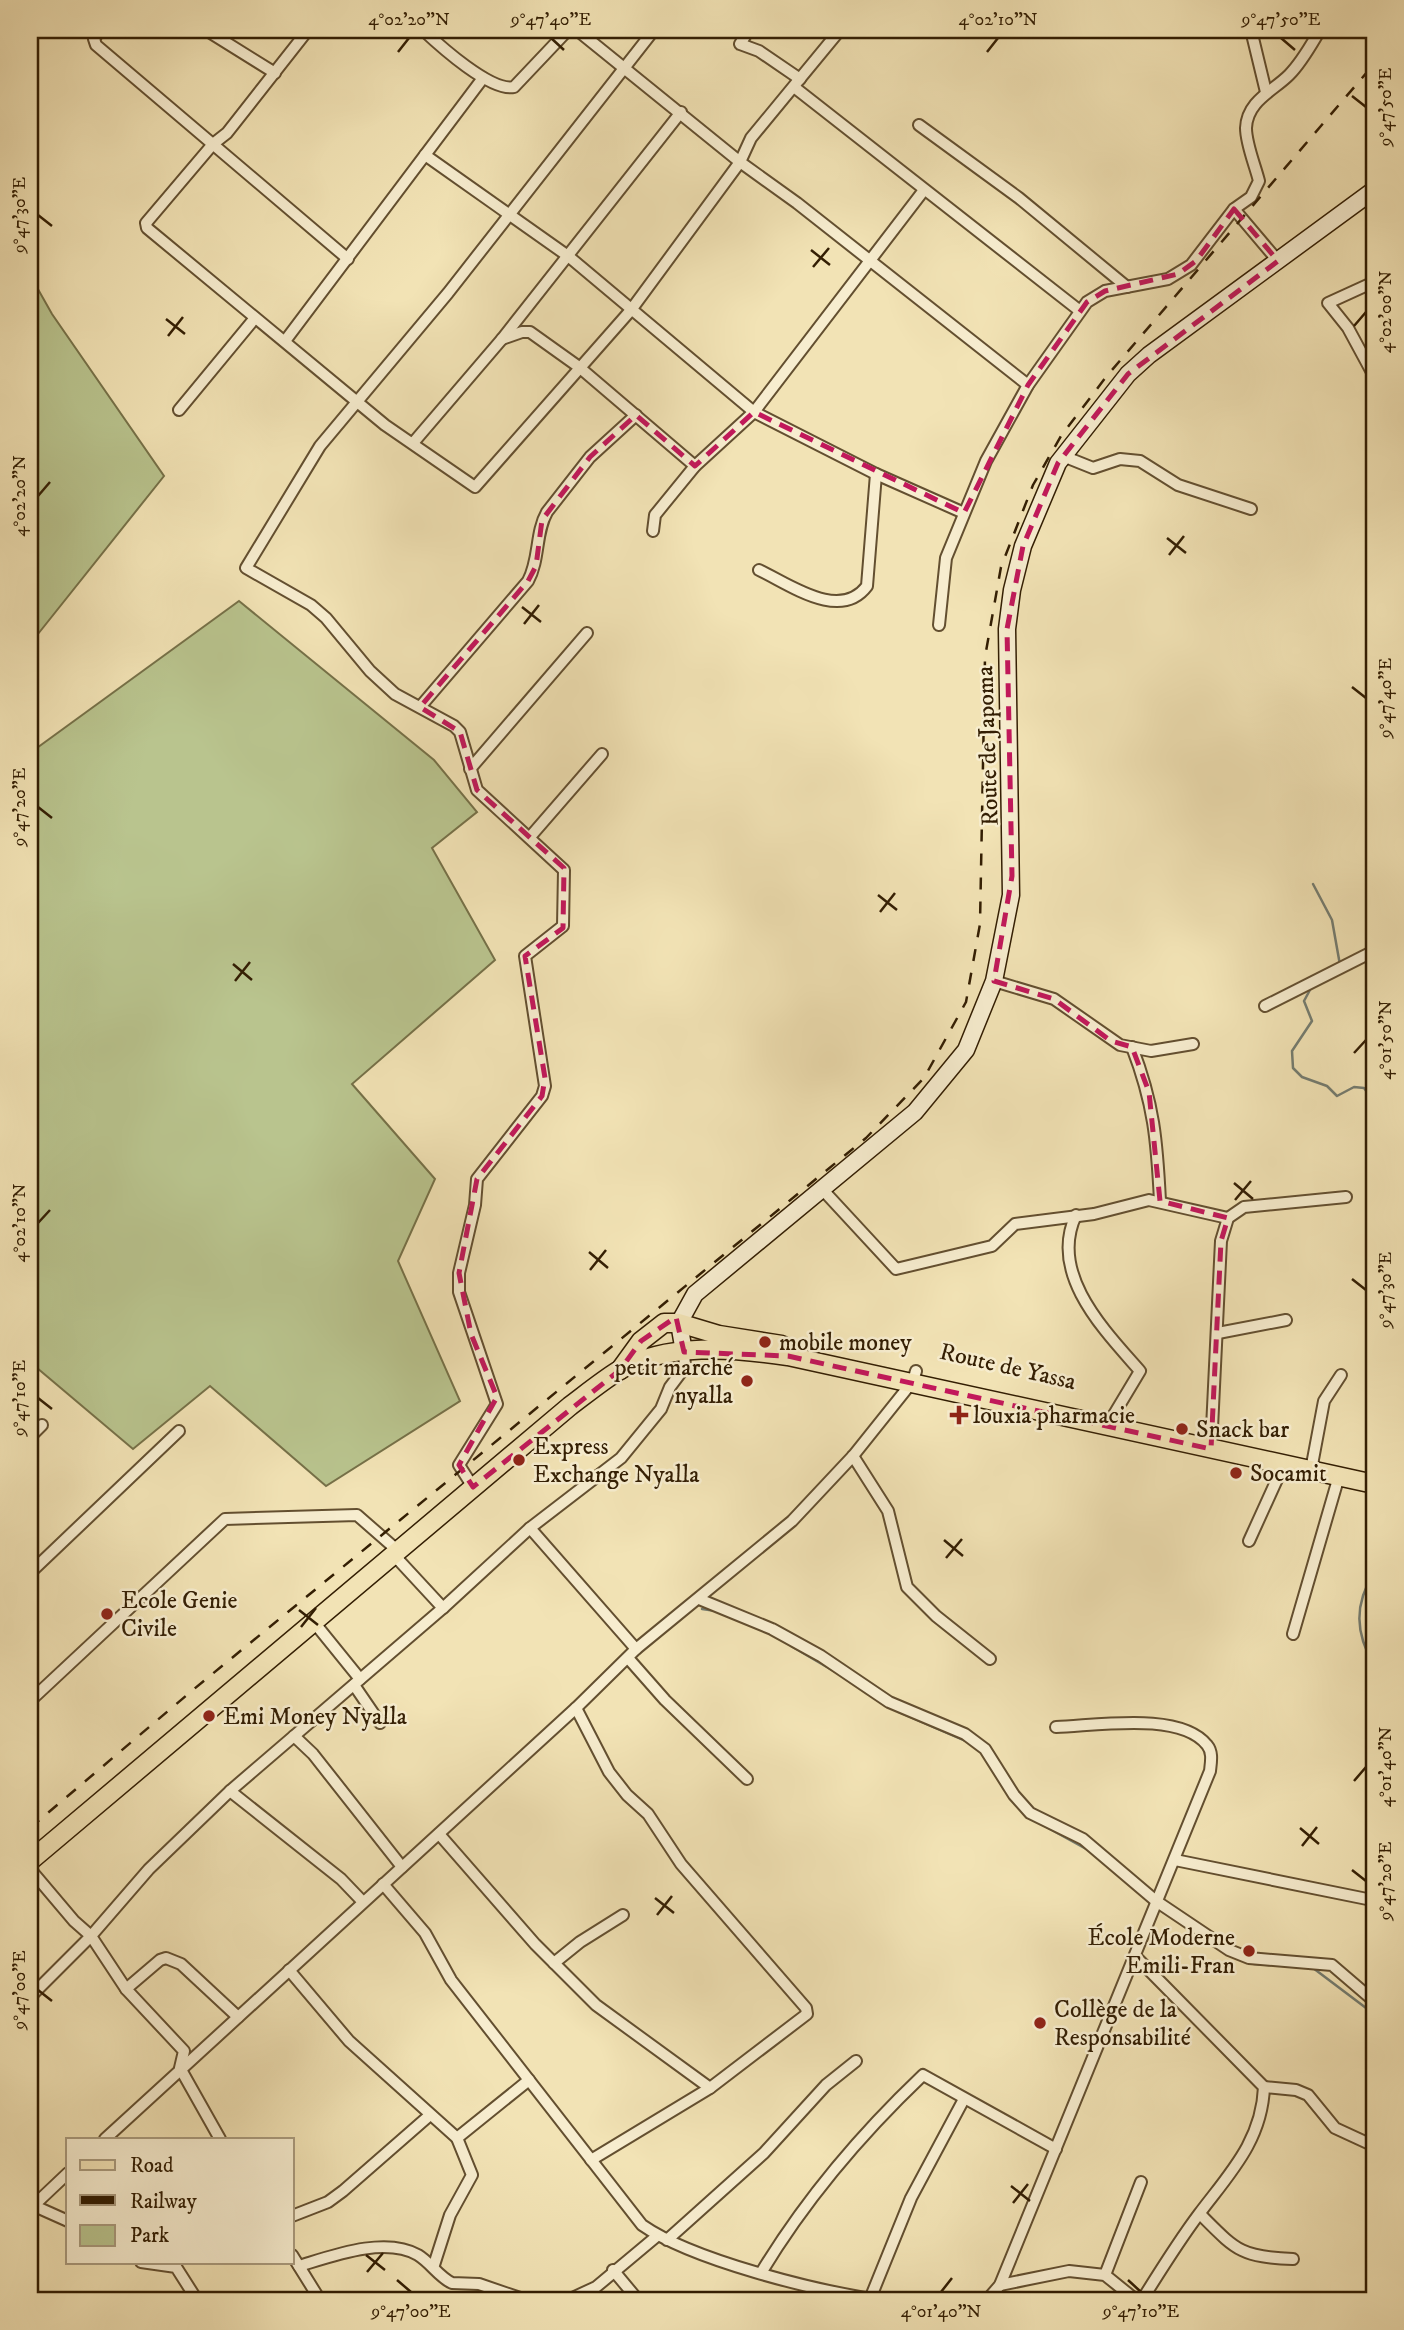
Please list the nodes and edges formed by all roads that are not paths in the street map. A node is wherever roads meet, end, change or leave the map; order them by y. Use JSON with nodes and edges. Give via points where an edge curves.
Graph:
{"nodes":[{"id":1,"x":100,"y":30,"type":"edge"},
{"id":2,"x":207,"y":30,"type":"edge"},
{"id":3,"x":308,"y":30,"type":"edge"},
{"id":4,"x":423,"y":30,"type":"edge"},
{"id":5,"x":568,"y":30,"type":"edge"},
{"id":6,"x":577,"y":30,"type":"edge"},
{"id":7,"x":654,"y":30,"type":"edge"},
{"id":8,"x":749,"y":30,"type":"edge"},
{"id":9,"x":840,"y":30,"type":"edge"},
{"id":10,"x":1251,"y":30,"type":"edge"},
{"id":11,"x":1320,"y":30,"type":"edge"},
{"id":12,"x":625,"y":67,"type":"junction"},
{"id":13,"x":275,"y":74,"type":"junction"},
{"id":14,"x":483,"y":78,"type":"junction"},
{"id":15,"x":797,"y":83,"type":"junction"},
{"id":16,"x":1266,"y":92,"type":"junction"},
{"id":17,"x":681,"y":112,"type":"junction"},
{"id":18,"x":919,"y":125,"type":"dead end"},
{"id":19,"x":213,"y":144,"type":"junction"},
{"id":20,"x":425,"y":155,"type":"junction"},
{"id":21,"x":740,"y":162,"type":"junction"},
{"id":22,"x":924,"y":190,"type":"junction"},
{"id":23,"x":1374,"y":190,"type":"edge"},
{"id":24,"x":1234,"y":209,"type":"junction"},
{"id":25,"x":509,"y":214,"type":"junction"},
{"id":26,"x":568,"y":256,"type":"junction"},
{"id":27,"x":348,"y":259,"type":"junction"},
{"id":28,"x":869,"y":261,"type":"junction"},
{"id":29,"x":1278,"y":261,"type":"junction"},
{"id":30,"x":1374,"y":282,"type":"edge"},
{"id":31,"x":1127,"y":287,"type":"junction"},
{"id":32,"x":631,"y":310,"type":"junction"},
{"id":33,"x":1080,"y":312,"type":"junction"},
{"id":34,"x":255,"y":318,"type":"junction"},
{"id":35,"x":502,"y":339,"type":"junction"},
{"id":36,"x":285,"y":341,"type":"junction"},
{"id":37,"x":579,"y":367,"type":"junction"},
{"id":38,"x":1374,"y":376,"type":"edge"},
{"id":39,"x":1028,"y":384,"type":"junction"},
{"id":40,"x":358,"y":400,"type":"junction"},
{"id":41,"x":179,"y":410,"type":"dead end"},
{"id":42,"x":754,"y":412,"type":"junction"},
{"id":43,"x":636,"y":415,"type":"junction"},
{"id":44,"x":413,"y":443,"type":"junction"},
{"id":45,"x":1063,"y":456,"type":"junction"},
{"id":46,"x":695,"y":466,"type":"junction"},
{"id":47,"x":876,"y":474,"type":"junction"},
{"id":48,"x":1251,"y":509,"type":"dead end"},
{"id":49,"x":964,"y":513,"type":"junction"},
{"id":50,"x":653,"y":531,"type":"dead end"},
{"id":51,"x":759,"y":570,"type":"dead end"},
{"id":52,"x":939,"y":625,"type":"dead end"},
{"id":53,"x":587,"y":633,"type":"dead end"},
{"id":54,"x":420,"y":707,"type":"junction"},
{"id":55,"x":602,"y":754,"type":"dead end"},
{"id":56,"x":470,"y":769,"type":"junction"},
{"id":57,"x":530,"y":837,"type":"junction"},
{"id":58,"x":1374,"y":951,"type":"edge"},
{"id":59,"x":994,"y":981,"type":"junction"},
{"id":60,"x":1265,"y":1006,"type":"dead end"},
{"id":61,"x":1193,"y":1044,"type":"dead end"},
{"id":62,"x":1132,"y":1047,"type":"junction"},
{"id":63,"x":822,"y":1189,"type":"junction"},
{"id":64,"x":1346,"y":1197,"type":"dead end"},
{"id":65,"x":1160,"y":1201,"type":"junction"},
{"id":66,"x":1076,"y":1216,"type":"junction"},
{"id":67,"x":1228,"y":1218,"type":"junction"},
{"id":68,"x":1286,"y":1320,"type":"dead end"},
{"id":69,"x":679,"y":1323,"type":"junction"},
{"id":70,"x":1218,"y":1333,"type":"junction"},
{"id":71,"x":750,"y":1344,"type":"junction"},
{"id":72,"x":684,"y":1352,"type":"junction"},
{"id":73,"x":620,"y":1370,"type":"junction"},
{"id":74,"x":1341,"y":1374,"type":"dead end"},
{"id":75,"x":915,"y":1376,"type":"junction"},
{"id":76,"x":1114,"y":1416,"type":"junction"},
{"id":77,"x":42,"y":1425,"type":"dead end"},
{"id":78,"x":179,"y":1431,"type":"dead end"},
{"id":79,"x":30,"y":1437,"type":"edge"},
{"id":80,"x":1213,"y":1444,"type":"junction"},
{"id":81,"x":853,"y":1456,"type":"junction"},
{"id":82,"x":1284,"y":1464,"type":"junction"},
{"id":83,"x":1312,"y":1464,"type":"junction"},
{"id":84,"x":1374,"y":1471,"type":"edge"},
{"id":85,"x":1339,"y":1476,"type":"junction"},
{"id":86,"x":1374,"y":1484,"type":"edge"},
{"id":87,"x":473,"y":1487,"type":"junction"},
{"id":88,"x":530,"y":1528,"type":"junction"},
{"id":89,"x":1249,"y":1541,"type":"dead end"},
{"id":90,"x":395,"y":1552,"type":"junction"},
{"id":91,"x":30,"y":1573,"type":"edge"},
{"id":92,"x":699,"y":1599,"type":"junction"},
{"id":93,"x":443,"y":1608,"type":"junction"},
{"id":94,"x":313,"y":1620,"type":"junction"},
{"id":95,"x":1293,"y":1634,"type":"dead end"},
{"id":96,"x":636,"y":1649,"type":"junction"},
{"id":97,"x":628,"y":1658,"type":"junction"},
{"id":98,"x":990,"y":1659,"type":"dead end"},
{"id":99,"x":357,"y":1682,"type":"junction"},
{"id":100,"x":30,"y":1701,"type":"edge"},
{"id":101,"x":576,"y":1708,"type":"junction"},
{"id":102,"x":380,"y":1723,"type":"dead end"},
{"id":103,"x":1056,"y":1727,"type":"dead end"},
{"id":104,"x":294,"y":1736,"type":"junction"},
{"id":105,"x":747,"y":1779,"type":"dead end"},
{"id":106,"x":230,"y":1791,"type":"junction"},
{"id":107,"x":439,"y":1834,"type":"junction"},
{"id":108,"x":1175,"y":1860,"type":"junction"},
{"id":109,"x":30,"y":1861,"type":"edge"},
{"id":110,"x":402,"y":1867,"type":"junction"},
{"id":111,"x":30,"y":1869,"type":"edge"},
{"id":112,"x":383,"y":1884,"type":"junction"},
{"id":113,"x":1367,"y":1899,"type":"dead end"},
{"id":114,"x":1156,"y":1901,"type":"junction"},
{"id":115,"x":363,"y":1902,"type":"junction"},
{"id":116,"x":623,"y":1915,"type":"dead end"},
{"id":117,"x":91,"y":1936,"type":"junction"},
{"id":118,"x":1136,"y":1957,"type":"junction"},
{"id":119,"x":554,"y":1963,"type":"junction"},
{"id":120,"x":289,"y":1970,"type":"junction"},
{"id":121,"x":127,"y":1989,"type":"junction"},
{"id":122,"x":30,"y":1997,"type":"edge"},
{"id":123,"x":1374,"y":2001,"type":"edge"},
{"id":124,"x":238,"y":2017,"type":"junction"},
{"id":125,"x":856,"y":2061,"type":"dead end"},
{"id":126,"x":180,"y":2068,"type":"junction"},
{"id":127,"x":529,"y":2080,"type":"junction"},
{"id":128,"x":1264,"y":2087,"type":"junction"},
{"id":129,"x":710,"y":2088,"type":"junction"},
{"id":130,"x":964,"y":2099,"type":"junction"},
{"id":131,"x":430,"y":2115,"type":"junction"},
{"id":132,"x":106,"y":2138,"type":"edge"},
{"id":133,"x":219,"y":2138,"type":"edge"},
{"id":134,"x":457,"y":2138,"type":"junction"},
{"id":135,"x":1374,"y":2146,"type":"edge"},
{"id":136,"x":1056,"y":2149,"type":"junction"},
{"id":137,"x":591,"y":2160,"type":"junction"},
{"id":138,"x":66,"y":2175,"type":"edge"},
{"id":139,"x":1141,"y":2182,"type":"dead end"},
{"id":140,"x":31,"y":2206,"type":"edge"},
{"id":141,"x":1200,"y":2214,"type":"junction"},
{"id":142,"x":294,"y":2215,"type":"edge"},
{"id":143,"x":66,"y":2220,"type":"edge"},
{"id":144,"x":662,"y":2238,"type":"junction"},
{"id":145,"x":294,"y":2258,"type":"edge"},
{"id":146,"x":1293,"y":2259,"type":"dead end"},
{"id":147,"x":155,"y":2264,"type":"edge"},
{"id":148,"x":434,"y":2265,"type":"junction"},
{"id":149,"x":299,"y":2266,"type":"junction"},
{"id":150,"x":613,"y":2270,"type":"junction"},
{"id":151,"x":761,"y":2273,"type":"junction"},
{"id":152,"x":1105,"y":2275,"type":"junction"},
{"id":153,"x":1000,"y":2285,"type":"junction"},
{"id":154,"x":197,"y":2300,"type":"edge"},
{"id":155,"x":320,"y":2300,"type":"edge"},
{"id":156,"x":526,"y":2300,"type":"edge"},
{"id":157,"x":568,"y":2300,"type":"edge"},
{"id":158,"x":638,"y":2300,"type":"edge"},
{"id":159,"x":874,"y":2300,"type":"edge"},
{"id":160,"x":985,"y":2300,"type":"edge"},
{"id":161,"x":1136,"y":2300,"type":"edge"},
{"id":162,"x":1142,"y":2300,"type":"edge"}],
"edges":[{"from":1,"to":19,"type":"street","via":[[96,45]]},
{"from":2,"to":13,"type":"street"},
{"from":3,"to":13,"type":"street"},
{"from":4,"to":14,"type":"street"},
{"from":5,"to":14,"type":"street","via":[[514,87],[502,88]]},
{"from":6,"to":12,"type":"street"},
{"from":7,"to":12,"type":"street"},
{"from":8,"to":15,"type":"street","via":[[740,44],[758,51]]},
{"from":9,"to":15,"type":"street"},
{"from":10,"to":16,"type":"street"},
{"from":11,"to":16,"type":"street","via":[[1288,76]]},
{"from":12,"to":17,"type":"street"},
{"from":12,"to":25,"type":"street"},
{"from":13,"to":19,"type":"street"},
{"from":14,"to":20,"type":"street"},
{"from":15,"to":21,"type":"street","via":[[751,138]]},
{"from":15,"to":22,"type":"street"},
{"from":16,"to":24,"type":"street","via":[[1249,113],[1246,131],[1259,181],[1251,197]]},
{"from":17,"to":21,"type":"street"},
{"from":17,"to":26,"type":"street"},
{"from":18,"to":31,"type":"street","via":[[1019,198]]},
{"from":19,"to":27,"type":"street"},
{"from":19,"to":34,"type":"street","via":[[146,223],[147,228]]},
{"from":20,"to":25,"type":"street"},
{"from":20,"to":27,"type":"street"},
{"from":21,"to":28,"type":"street"},
{"from":21,"to":32,"type":"street"},
{"from":22,"to":28,"type":"street"},
{"from":22,"to":33,"type":"street"},
{"from":23,"to":29,"type":"street","name":"Route de Japoma"},
{"from":24,"to":29,"type":"street"},
{"from":24,"to":31,"type":"street","via":[[1191,265],[1168,279]]},
{"from":25,"to":26,"type":"street"},
{"from":25,"to":40,"type":"street"},
{"from":26,"to":32,"type":"street"},
{"from":26,"to":35,"type":"street"},
{"from":27,"to":36,"type":"street"},
{"from":28,"to":39,"type":"street"},
{"from":28,"to":42,"type":"street"},
{"from":29,"to":45,"type":"street","name":"Route de Japoma","via":[[1135,368]]},
{"from":30,"to":38,"type":"street","via":[[1328,303],[1348,328]]},
{"from":31,"to":33,"type":"street","via":[[1098,293]]},
{"from":32,"to":37,"type":"street"},
{"from":32,"to":42,"type":"street"},
{"from":33,"to":39,"type":"street"},
{"from":34,"to":36,"type":"street"},
{"from":34,"to":41,"type":"street"},
{"from":35,"to":37,"type":"street","via":[[530,332]]},
{"from":35,"to":44,"type":"street"},
{"from":36,"to":40,"type":"street"},
{"from":37,"to":43,"type":"street"},
{"from":37,"to":44,"type":"street","via":[[475,487]]},
{"from":39,"to":49,"type":"street"},
{"from":40,"to":44,"type":"street"},
{"from":40,"to":54,"type":"street","via":[[320,446],[246,568],[312,605],[388,688]]},
{"from":42,"to":46,"type":"street"},
{"from":42,"to":47,"type":"street"},
{"from":43,"to":46,"type":"street"},
{"from":43,"to":54,"type":"street","via":[[590,457],[547,512],[536,566],[528,581]]},
{"from":45,"to":48,"type":"street","via":[[1093,468],[1119,459],[1140,461],[1178,485]]},
{"from":45,"to":59,"type":"street","name":"Route de Japoma","via":[[1023,546],[1012,590],[1007,629],[1007,746],[1012,876]]},
{"from":46,"to":50,"type":"street","via":[[655,516]]},
{"from":47,"to":49,"type":"street"},
{"from":47,"to":51,"type":"street","via":[[867,586],[861,594],[845,601],[824,600]]},
{"from":49,"to":52,"type":"street","via":[[943,569]]},
{"from":53,"to":56,"type":"street"},
{"from":54,"to":56,"type":"street","via":[[460,732]]},
{"from":55,"to":57,"type":"street"},
{"from":56,"to":57,"type":"street","via":[[481,795]]},
{"from":57,"to":87,"type":"street","via":[[564,870],[563,926],[525,956],[545,1078],[542,1096],[477,1179],[459,1273],[459,1292],[471,1334],[497,1397],[459,1465]]},
{"from":58,"to":60,"type":"street"},
{"from":59,"to":62,"type":"street","via":[[1054,999],[1111,1041]]},
{"from":59,"to":63,"type":"street","name":"Route de Japoma","via":[[966,1050],[928,1098]]},
{"from":61,"to":62,"type":"street","via":[[1151,1051]]},
{"from":62,"to":65,"type":"street","via":[[1149,1092]]},
{"from":63,"to":66,"type":"street","via":[[896,1269],[992,1246],[1015,1223]]},
{"from":63,"to":69,"type":"street","name":"Route de Japoma","via":[[695,1294]]},
{"from":64,"to":67,"type":"street","via":[[1244,1207]]},
{"from":65,"to":66,"type":"street"},
{"from":65,"to":67,"type":"street"},
{"from":66,"to":76,"type":"street","via":[[1069,1254],[1078,1286],[1095,1320],[1140,1371]]},
{"from":67,"to":70,"type":"street","via":[[1221,1241]]},
{"from":68,"to":70,"type":"street"},
{"from":69,"to":71,"type":"main road"},
{"from":69,"to":72,"type":"street"},
{"from":69,"to":73,"type":"main road","via":[[655,1328]]},
{"from":70,"to":80,"type":"street"},
{"from":71,"to":72,"type":"main road"},
{"from":71,"to":75,"type":"main road","name":"Route de Yassa"},
{"from":72,"to":73,"type":"main road"},
{"from":72,"to":88,"type":"street","via":[[685,1367],[648,1427],[621,1458]]},
{"from":73,"to":87,"type":"main road"},
{"from":74,"to":83,"type":"street","via":[[1324,1401]]},
{"from":75,"to":76,"type":"main road","name":"Route de Yassa"},
{"from":75,"to":80,"type":"main road","name":"Route de Yassa"},
{"from":75,"to":81,"type":"street"},
{"from":76,"to":80,"type":"main road","name":"Route de Yassa"},
{"from":77,"to":79,"type":"street"},
{"from":78,"to":91,"type":"street"},
{"from":80,"to":82,"type":"main road","name":"Route de Yassa"},
{"from":80,"to":83,"type":"main road","name":"Route de Yassa"},
{"from":81,"to":92,"type":"street","via":[[792,1521]]},
{"from":81,"to":98,"type":"street","via":[[888,1511],[907,1587]]},
{"from":82,"to":83,"type":"main road","name":"Route de Yassa"},
{"from":82,"to":89,"type":"street"},
{"from":83,"to":84,"type":"main road","name":"Route de Yassa"},
{"from":83,"to":85,"type":"main road","name":"Route de Yassa"},
{"from":85,"to":86,"type":"main road","name":"Route de Yassa"},
{"from":85,"to":95,"type":"street"},
{"from":87,"to":90,"type":"main road"},
{"from":88,"to":93,"type":"street"},
{"from":88,"to":96,"type":"street"},
{"from":90,"to":93,"type":"street"},
{"from":90,"to":94,"type":"main road"},
{"from":90,"to":100,"type":"street","via":[[356,1515],[225,1519]]},
{"from":92,"to":96,"type":"street"},
{"from":92,"to":114,"type":"street","via":[[772,1629],[889,1702],[965,1734],[985,1749],[1030,1813],[1083,1839]]},
{"from":93,"to":99,"type":"street"},
{"from":94,"to":99,"type":"street"},
{"from":94,"to":109,"type":"main road"},
{"from":96,"to":97,"type":"street"},
{"from":97,"to":101,"type":"street"},
{"from":97,"to":105,"type":"street"},
{"from":99,"to":102,"type":"street"},
{"from":99,"to":104,"type":"street"},
{"from":101,"to":107,"type":"street"},
{"from":101,"to":129,"type":"street","via":[[609,1772],[648,1814],[681,1864],[806,2008],[803,2020]]},
{"from":103,"to":108,"type":"street","via":[[1170,1724],[1206,1744],[1211,1753],[1207,1785]]},
{"from":104,"to":106,"type":"street"},
{"from":104,"to":110,"type":"street"},
{"from":106,"to":115,"type":"street","via":[[341,1879]]},
{"from":106,"to":117,"type":"street","via":[[149,1869]]},
{"from":107,"to":110,"type":"street"},
{"from":107,"to":119,"type":"street"},
{"from":108,"to":113,"type":"street"},
{"from":108,"to":114,"type":"street"},
{"from":110,"to":112,"type":"street"},
{"from":111,"to":117,"type":"street"},
{"from":112,"to":115,"type":"street"},
{"from":112,"to":127,"type":"street","via":[[425,1933],[451,1980]]},
{"from":114,"to":118,"type":"street"},
{"from":114,"to":123,"type":"street","via":[[1249,1958],[1332,1965]]},
{"from":115,"to":120,"type":"street"},
{"from":116,"to":119,"type":"street"},
{"from":117,"to":121,"type":"street"},
{"from":117,"to":122,"type":"street"},
{"from":118,"to":128,"type":"street"},
{"from":118,"to":136,"type":"street"},
{"from":119,"to":129,"type":"street","via":[[596,2005]]},
{"from":120,"to":124,"type":"street"},
{"from":120,"to":131,"type":"street","via":[[349,2041]]},
{"from":121,"to":124,"type":"street","via":[[166,1958],[181,1964]]},
{"from":121,"to":126,"type":"street","via":[[184,2051]]},
{"from":124,"to":126,"type":"street"},
{"from":125,"to":144,"type":"street","via":[[816,2094],[764,2153]]},
{"from":126,"to":132,"type":"street"},
{"from":126,"to":133,"type":"street"},
{"from":127,"to":134,"type":"street"},
{"from":127,"to":137,"type":"street"},
{"from":128,"to":135,"type":"street","via":[[1308,2095],[1335,2128]]},
{"from":128,"to":141,"type":"street","via":[[1245,2155]]},
{"from":129,"to":137,"type":"street"},
{"from":130,"to":136,"type":"street"},
{"from":130,"to":151,"type":"street","via":[[923,2076],[813,2196]]},
{"from":130,"to":159,"type":"street","via":[[911,2198]]},
{"from":131,"to":134,"type":"street"},
{"from":131,"to":142,"type":"street","via":[[343,2191]]},
{"from":134,"to":148,"type":"street","via":[[472,2175],[450,2215]]},
{"from":136,"to":153,"type":"street"},
{"from":137,"to":144,"type":"street","via":[[642,2225]]},
{"from":138,"to":140,"type":"street"},
{"from":139,"to":152,"type":"street"},
{"from":140,"to":143,"type":"street"},
{"from":141,"to":146,"type":"street","via":[[1247,2255]]},
{"from":141,"to":162,"type":"street"},
{"from":144,"to":150,"type":"street"},
{"from":144,"to":151,"type":"street"},
{"from":145,"to":149,"type":"street"},
{"from":147,"to":154,"type":"street","via":[[176,2267]]},
{"from":148,"to":149,"type":"street","via":[[414,2253],[374,2247]]},
{"from":148,"to":156,"type":"street","via":[[452,2283],[479,2284]]},
{"from":149,"to":155,"type":"street"},
{"from":150,"to":157,"type":"street","via":[[596,2287]]},
{"from":150,"to":158,"type":"street"},
{"from":151,"to":159,"type":"street"},
{"from":152,"to":153,"type":"street","via":[[1069,2270]]},
{"from":152,"to":161,"type":"street"},
{"from":153,"to":160,"type":"street"}]}
